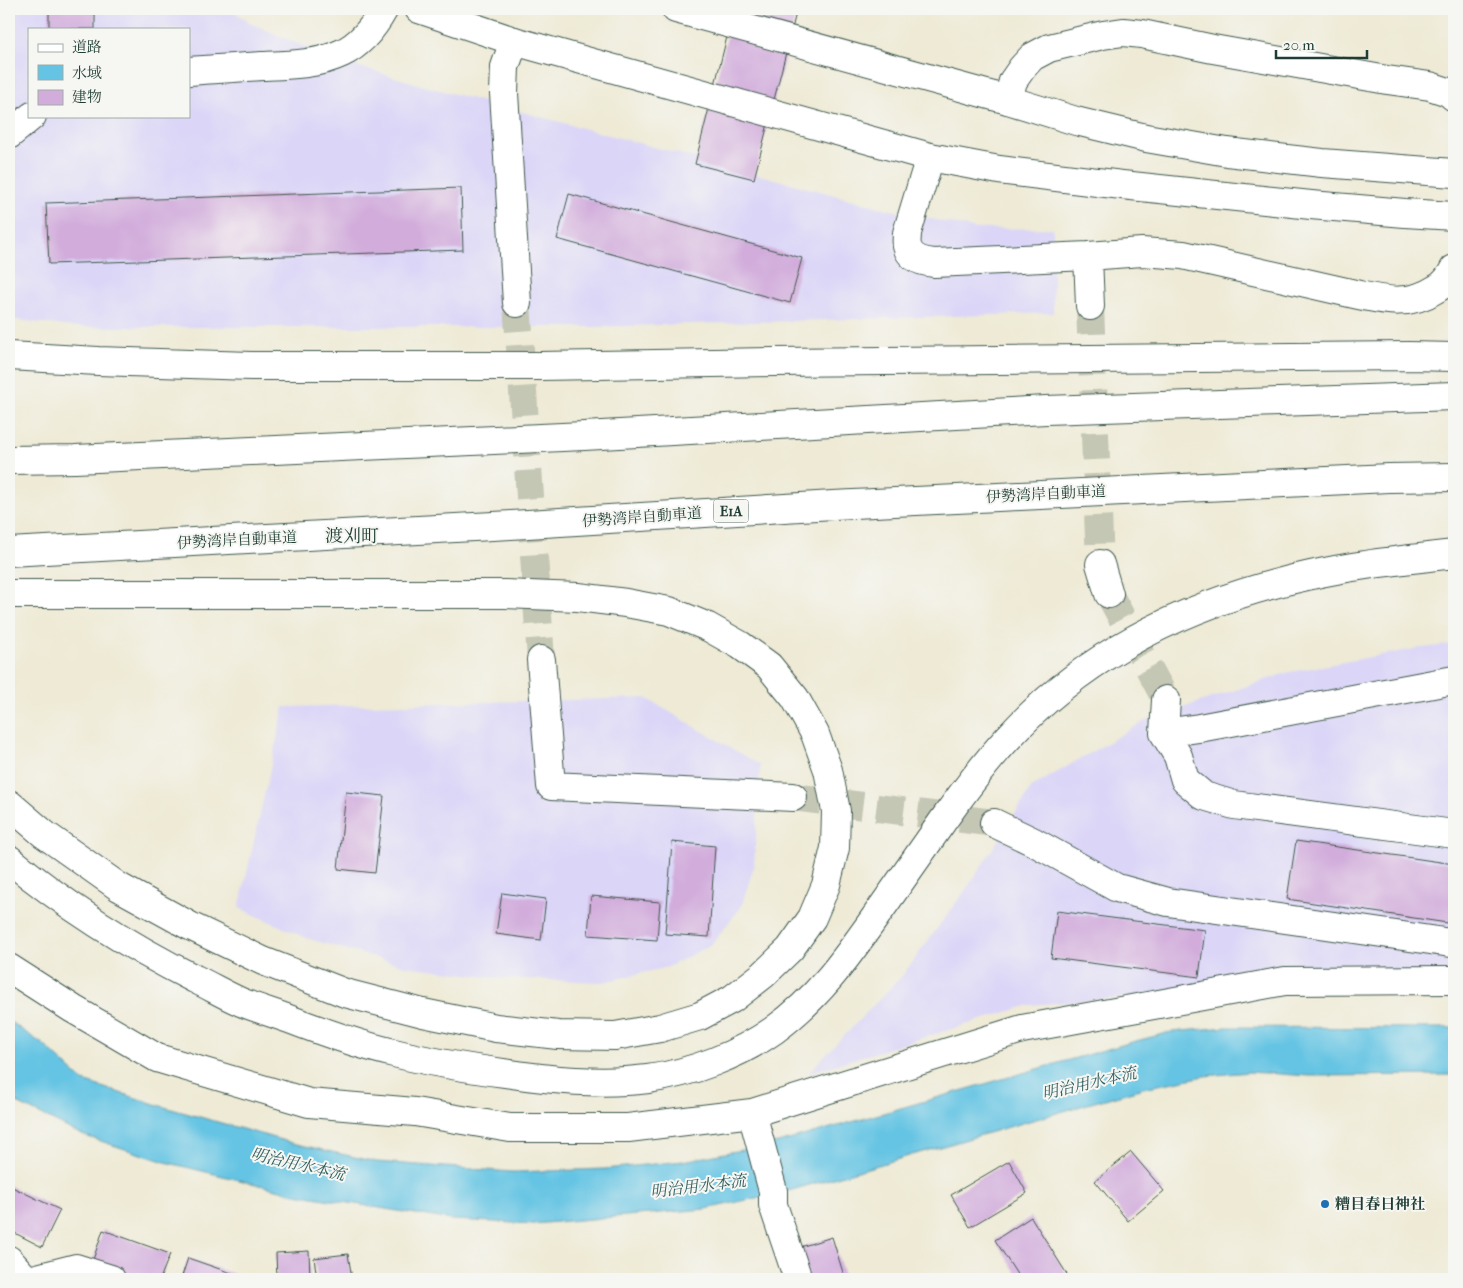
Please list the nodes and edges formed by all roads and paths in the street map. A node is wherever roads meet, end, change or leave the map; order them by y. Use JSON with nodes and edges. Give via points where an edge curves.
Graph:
{"nodes":[{"id":1,"x":384,"y":9,"type":"edge"},
{"id":2,"x":419,"y":9,"type":"edge"},
{"id":3,"x":676,"y":9,"type":"edge"},
{"id":4,"x":514,"y":42,"type":"junction"},
{"id":5,"x":190,"y":71,"type":"edge"},
{"id":6,"x":1454,"y":97,"type":"edge"},
{"id":7,"x":1008,"y":100,"type":"junction"},
{"id":8,"x":30,"y":118,"type":"edge"},
{"id":9,"x":9,"y":135,"type":"edge"},
{"id":10,"x":930,"y":157,"type":"junction"},
{"id":11,"x":1454,"y":173,"type":"edge"},
{"id":12,"x":1454,"y":216,"type":"edge"},
{"id":13,"x":1088,"y":256,"type":"junction"},
{"id":14,"x":1454,"y":269,"type":"edge"},
{"id":15,"x":517,"y":303,"type":"tunnel mouth"},
{"id":16,"x":1090,"y":306,"type":"tunnel mouth"},
{"id":17,"x":9,"y":356,"type":"edge"},
{"id":18,"x":1454,"y":357,"type":"edge"},
{"id":19,"x":1454,"y":396,"type":"edge"},
{"id":20,"x":9,"y":460,"type":"edge"},
{"id":21,"x":1454,"y":477,"type":"edge"},
{"id":22,"x":9,"y":552,"type":"edge"},
{"id":23,"x":1454,"y":554,"type":"edge"},
{"id":24,"x":1100,"y":564,"type":"tunnel mouth"},
{"id":25,"x":9,"y":594,"type":"edge"},
{"id":26,"x":1109,"y":594,"type":"tunnel mouth"},
{"id":27,"x":541,"y":660,"type":"tunnel mouth"},
{"id":28,"x":1454,"y":680,"type":"edge"},
{"id":29,"x":1166,"y":700,"type":"tunnel mouth"},
{"id":30,"x":1164,"y":733,"type":"junction"},
{"id":31,"x":793,"y":797,"type":"tunnel mouth"},
{"id":32,"x":9,"y":804,"type":"edge"},
{"id":33,"x":994,"y":823,"type":"tunnel mouth"},
{"id":34,"x":1454,"y":834,"type":"edge"},
{"id":35,"x":9,"y":859,"type":"edge"},
{"id":36,"x":1451,"y":943,"type":"dead end"},
{"id":37,"x":9,"y":968,"type":"edge"},
{"id":38,"x":1454,"y":980,"type":"edge"},
{"id":39,"x":752,"y":1113,"type":"junction"},
{"id":40,"x":9,"y":1260,"type":"edge"},
{"id":41,"x":26,"y":1279,"type":"edge"},
{"id":42,"x":33,"y":1279,"type":"edge"},
{"id":43,"x":111,"y":1279,"type":"edge"},
{"id":44,"x":798,"y":1279,"type":"edge"}],
"edges":[{"from":1,"to":5,"type":"main road","via":[[359,41],[343,53],[322,61]]},
{"from":2,"to":4,"type":"main road"},
{"from":3,"to":7,"type":"main road"},
{"from":4,"to":10,"type":"main road"},
{"from":4,"to":15,"type":"main road","via":[[505,67],[504,93]]},
{"from":6,"to":7,"type":"main road","via":[[1430,86],[1123,32],[1049,48],[1032,57],[1013,81]]},
{"from":7,"to":11,"type":"main road","via":[[1076,122],[1227,152]]},
{"from":8,"to":9,"type":"main road"},
{"from":10,"to":12,"type":"main road","via":[[999,170],[1113,184]]},
{"from":10,"to":13,"type":"main road","via":[[907,246],[922,262]]},
{"from":13,"to":14,"type":"main road","via":[[1142,252],[1183,255],[1386,300],[1407,301],[1426,296],[1442,286]]},
{"from":13,"to":16,"type":"main road"},
{"from":17,"to":18,"type":"main road","via":[[251,366]]},
{"from":19,"to":20,"type":"main road","via":[[1046,410],[565,437]]},
{"from":21,"to":22,"type":"main road","name":"伊勢湾岸自動車道","number":"E1A","via":[[853,504]]},
{"from":23,"to":35,"type":"main road","via":[[1312,574],[1253,589],[1205,606],[1116,648],[1048,700],[1010,736],[978,774],[829,980],[802,1008],[770,1033],[735,1053],[695,1069],[649,1079],[597,1082],[538,1078],[393,1053],[324,1032],[241,1002],[165,964],[87,918]]},
{"from":24,"to":26,"type":"main road"},
{"from":25,"to":32,"type":"main road","via":[[505,594],[578,597],[669,611],[740,644],[769,666],[795,698],[815,734],[828,770],[836,811],[835,848],[826,885],[812,918],[790,949],[732,999],[700,1016],[660,1028],[615,1036],[558,1035],[496,1028],[423,1014],[345,993],[255,957],[119,887],[44,834]]},
{"from":27,"to":31,"type":"main road","via":[[551,786]]},
{"from":28,"to":30,"type":"main road"},
{"from":29,"to":30,"type":"main road"},
{"from":30,"to":34,"type":"main road","via":[[1178,756],[1185,780],[1204,796],[1234,805]]},
{"from":33,"to":36,"type":"main road","via":[[1117,888],[1168,902]]},
{"from":37,"to":39,"type":"main road","via":[[157,1058],[309,1103],[415,1112],[510,1128],[628,1128]]},
{"from":38,"to":39,"type":"main road","via":[[1285,981],[1022,1029]]},
{"from":39,"to":44,"type":"main road","via":[[773,1190],[774,1205]]},
{"from":40,"to":41,"type":"main road"},
{"from":42,"to":43,"type":"main road","via":[[76,1268]]}]}
